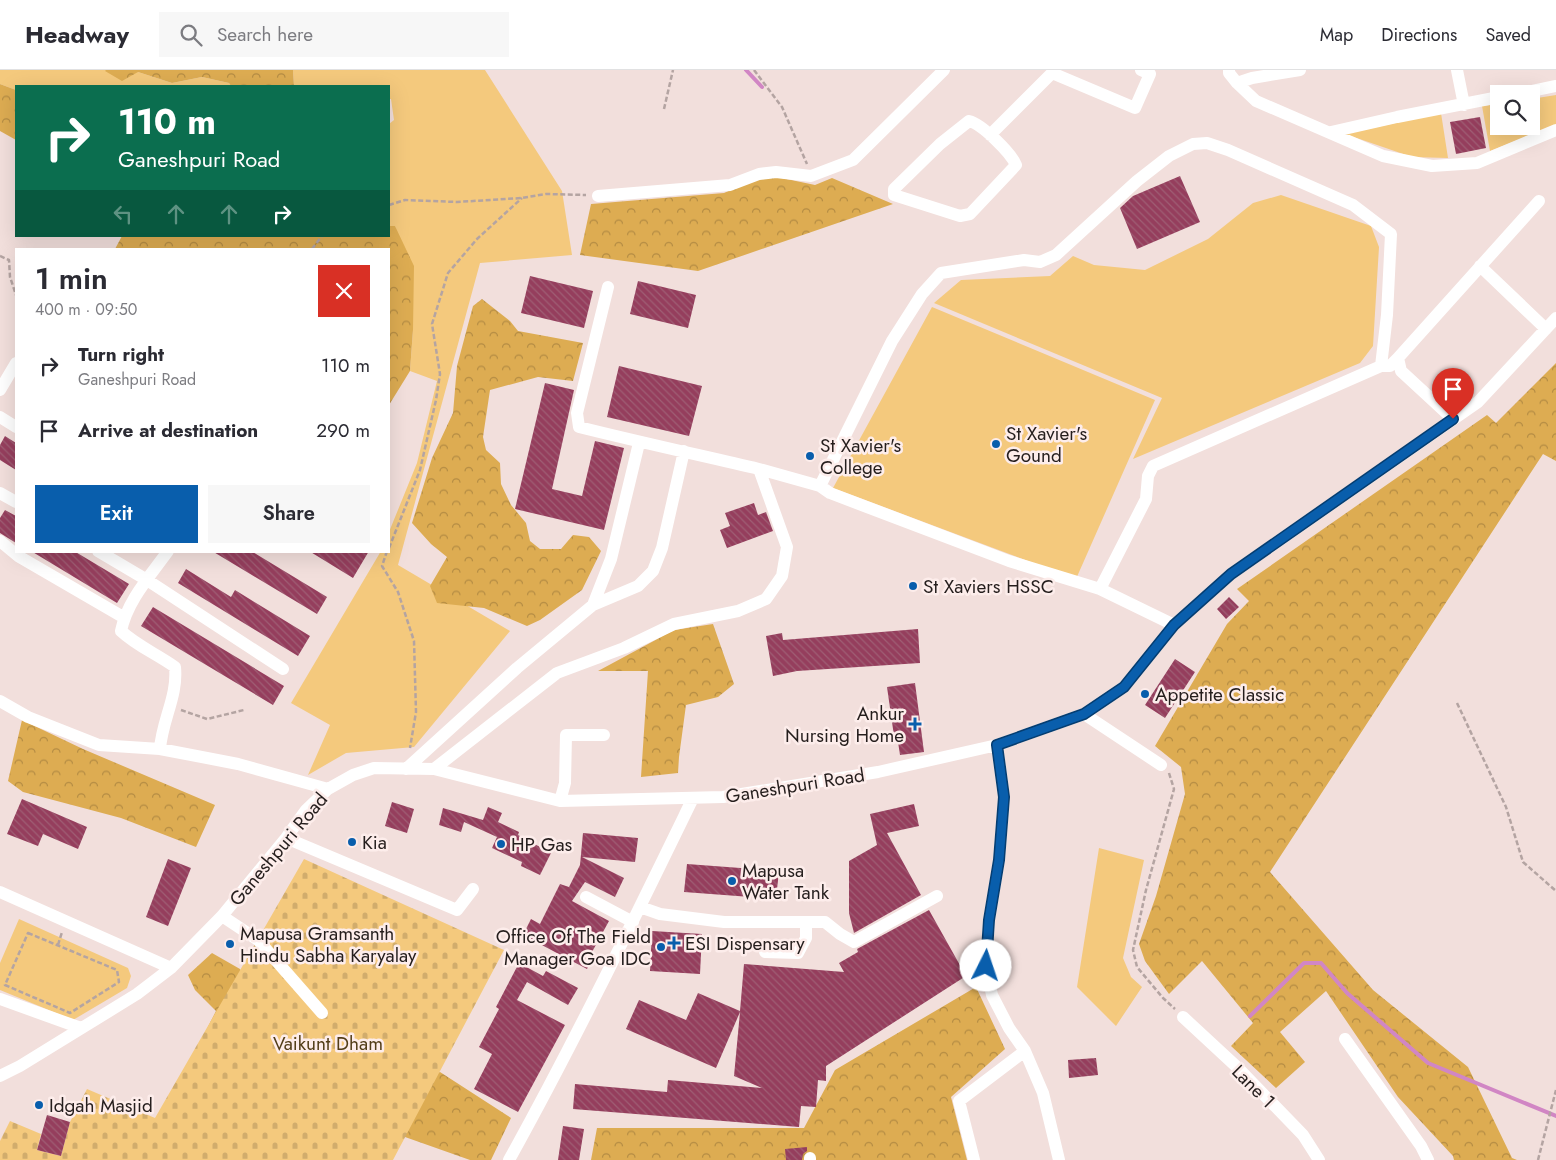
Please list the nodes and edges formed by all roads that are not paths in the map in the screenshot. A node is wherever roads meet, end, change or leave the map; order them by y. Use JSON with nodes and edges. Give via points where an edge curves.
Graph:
{"nodes":[{"id":1,"x":944,"y":70,"type":"edge"},
{"id":2,"x":1141,"y":70,"type":"edge"},
{"id":3,"x":1229,"y":70,"type":"edge"},
{"id":4,"x":1300,"y":70,"type":"edge"},
{"id":5,"x":1457,"y":70,"type":"edge"},
{"id":6,"x":1237,"y":83,"type":"junction"},
{"id":7,"x":1556,"y":86,"type":"edge"},
{"id":8,"x":1540,"y":89,"type":"edge"},
{"id":9,"x":1490,"y":99,"type":"edge"},
{"id":10,"x":1464,"y":105,"type":"junction"},
{"id":11,"x":1556,"y":130,"type":"edge"},
{"id":12,"x":1331,"y":132,"type":"junction"},
{"id":13,"x":990,"y":135,"type":"junction"},
{"id":14,"x":598,"y":196,"type":"road end"},
{"id":15,"x":1539,"y":201,"type":"dead end"},
{"id":16,"x":1480,"y":266,"type":"junction"},
{"id":17,"x":608,"y":286,"type":"dead end"},
{"id":18,"x":1556,"y":318,"type":"edge"},
{"id":19,"x":1546,"y":329,"type":"junction"},
{"id":20,"x":1398,"y":358,"type":"junction"},
{"id":21,"x":15,"y":365,"type":"edge"},
{"id":22,"x":1380,"y":366,"type":"junction"},
{"id":23,"x":0,"y":390,"type":"edge"},
{"id":24,"x":0,"y":417,"type":"edge"},
{"id":25,"x":1453,"y":419,"type":"junction"},
{"id":26,"x":15,"y":426,"type":"edge"},
{"id":27,"x":639,"y":442,"type":"junction"},
{"id":28,"x":684,"y":451,"type":"junction"},
{"id":29,"x":759,"y":469,"type":"junction"},
{"id":30,"x":820,"y":486,"type":"junction"},
{"id":31,"x":0,"y":493,"type":"edge"},
{"id":32,"x":15,"y":501,"type":"edge"},
{"id":33,"x":0,"y":541,"type":"edge"},
{"id":34,"x":101,"y":553,"type":"edge"},
{"id":35,"x":167,"y":553,"type":"edge"},
{"id":36,"x":147,"y":580,"type":"junction"},
{"id":37,"x":1100,"y":589,"type":"junction"},
{"id":38,"x":593,"y":605,"type":"junction"},
{"id":39,"x":123,"y":621,"type":"junction"},
{"id":40,"x":1174,"y":625,"type":"junction"},
{"id":41,"x":283,"y":669,"type":"dead end"},
{"id":42,"x":0,"y":701,"type":"edge"},
{"id":43,"x":1084,"y":714,"type":"junction"},
{"id":44,"x":604,"y":735,"type":"dead end"},
{"id":45,"x":997,"y":745,"type":"junction"},
{"id":46,"x":160,"y":749,"type":"junction"},
{"id":47,"x":1161,"y":765,"type":"road end"},
{"id":48,"x":406,"y":769,"type":"junction"},
{"id":49,"x":434,"y":769,"type":"junction"},
{"id":50,"x":328,"y":789,"type":"junction"},
{"id":51,"x":693,"y":798,"type":"junction"},
{"id":52,"x":560,"y":800,"type":"junction"},
{"id":53,"x":286,"y":838,"type":"junction"},
{"id":54,"x":473,"y":889,"type":"dead end"},
{"id":55,"x":0,"y":892,"type":"edge"},
{"id":56,"x":937,"y":896,"type":"dead end"},
{"id":57,"x":586,"y":897,"type":"dead end"},
{"id":58,"x":640,"y":908,"type":"junction"},
{"id":59,"x":222,"y":916,"type":"junction"},
{"id":60,"x":633,"y":922,"type":"junction"},
{"id":61,"x":806,"y":922,"type":"junction"},
{"id":62,"x":764,"y":952,"type":"dead end"},
{"id":63,"x":171,"y":968,"type":"junction"},
{"id":64,"x":0,"y":999,"type":"edge"},
{"id":65,"x":322,"y":1013,"type":"dead end"},
{"id":66,"x":1183,"y":1017,"type":"road end"},
{"id":67,"x":81,"y":1028,"type":"junction"},
{"id":68,"x":1345,"y":1039,"type":"dead end"},
{"id":69,"x":1025,"y":1051,"type":"junction"},
{"id":70,"x":0,"y":1076,"type":"edge"},
{"id":71,"x":510,"y":1160,"type":"edge"},
{"id":72,"x":974,"y":1160,"type":"edge"},
{"id":73,"x":1059,"y":1160,"type":"edge"},
{"id":74,"x":1319,"y":1160,"type":"edge"},
{"id":75,"x":1428,"y":1160,"type":"edge"}],
"edges":[{"from":1,"to":14,"type":"street","via":[[853,160],[812,176],[776,172],[759,174],[730,185]]},
{"from":2,"to":13,"type":"street","via":[[1150,74],[1135,108],[1052,73]]},
{"from":3,"to":6,"type":"street"},
{"from":4,"to":6,"type":"street"},
{"from":5,"to":10,"type":"street"},
{"from":6,"to":12,"type":"street","via":[[1256,102]]},
{"from":7,"to":8,"type":"street"},
{"from":9,"to":10,"type":"street"},
{"from":10,"to":12,"type":"street"},
{"from":11,"to":12,"type":"street","via":[[1477,163],[1432,166],[1383,156]]},
{"from":13,"to":13,"type":"street","via":[[1016,165],[970,214],[960,216],[894,195],[894,189],[966,122],[975,123]]},
{"from":15,"to":16,"type":"street"},
{"from":16,"to":19,"type":"street"},
{"from":16,"to":20,"type":"street"},
{"from":17,"to":27,"type":"street","via":[[577,413],[580,427]]},
{"from":18,"to":19,"type":"street","name":"Ganeshpuri Road"},
{"from":19,"to":25,"type":"street","name":"Ganeshpuri Road","via":[[1478,402]]},
{"from":20,"to":22,"type":"street","via":[[1390,366]]},
{"from":20,"to":25,"type":"street","via":[[1401,371]]},
{"from":21,"to":23,"type":"street"},
{"from":22,"to":30,"type":"street","via":[[1387,315],[1391,234],[1353,204],[1228,150],[1207,143],[1193,144],[1169,156],[1138,181],[1056,255],[1040,262],[1024,260],[941,273],[922,294],[892,341]]},
{"from":22,"to":37,"type":"street","via":[[1153,466],[1148,476],[1146,499]]},
{"from":24,"to":26,"type":"street"},
{"from":25,"to":40,"type":"street","name":"Ganeshpuri Road","via":[[1231,574]]},
{"from":27,"to":28,"type":"street"},
{"from":27,"to":38,"type":"street","via":[[611,559]]},
{"from":28,"to":29,"type":"street"},
{"from":28,"to":38,"type":"street","via":[[662,548],[653,570],[638,586]]},
{"from":29,"to":30,"type":"street"},
{"from":29,"to":49,"type":"street","via":[[787,547],[782,576],[766,599],[738,611],[674,624],[624,648],[557,673]]},
{"from":30,"to":37,"type":"street","via":[[830,493],[1008,561]]},
{"from":31,"to":32,"type":"street"},
{"from":33,"to":39,"type":"street","via":[[18,556]]},
{"from":34,"to":36,"type":"street"},
{"from":35,"to":36,"type":"street"},
{"from":36,"to":39,"type":"street"},
{"from":36,"to":41,"type":"street"},
{"from":37,"to":40,"type":"street"},
{"from":38,"to":48,"type":"street","via":[[517,668]]},
{"from":39,"to":46,"type":"street","via":[[121,631],[175,667],[175,687]]},
{"from":40,"to":43,"type":"street","name":"Ganeshpuri Road","via":[[1124,687]]},
{"from":42,"to":46,"type":"street","via":[[28,717],[99,745]]},
{"from":43,"to":45,"type":"street","name":"Ganeshpuri Road"},
{"from":43,"to":47,"type":"street"},
{"from":44,"to":52,"type":"street","via":[[566,735],[565,783]]},
{"from":45,"to":51,"type":"street","name":"Ganeshpuri Road","via":[[878,772],[723,797]]},
{"from":45,"to":69,"type":"street","via":[[1004,797],[986,966],[992,995]]},
{"from":46,"to":50,"type":"street","via":[[238,764]]},
{"from":48,"to":49,"type":"street","name":"Ganeshpuri Road"},
{"from":48,"to":50,"type":"street","name":"Ganeshpuri Road","via":[[374,768]]},
{"from":49,"to":52,"type":"street","name":"Ganeshpuri Road"},
{"from":50,"to":53,"type":"street","name":"Ganeshpuri Road","via":[[306,810]]},
{"from":51,"to":52,"type":"street","name":"Ganeshpuri Road"},
{"from":51,"to":58,"type":"street"},
{"from":53,"to":54,"type":"street","via":[[457,910]]},
{"from":53,"to":59,"type":"street","name":"Ganeshpuri Road"},
{"from":55,"to":63,"type":"street"},
{"from":56,"to":61,"type":"street","via":[[854,942],[825,922]]},
{"from":57,"to":60,"type":"street"},
{"from":58,"to":60,"type":"street"},
{"from":58,"to":61,"type":"street","via":[[660,914],[724,922]]},
{"from":59,"to":63,"type":"street","name":"Ganeshpuri Road"},
{"from":59,"to":65,"type":"street","via":[[258,940]]},
{"from":60,"to":71,"type":"street"},
{"from":61,"to":62,"type":"street","via":[[806,938],[798,953]]},
{"from":63,"to":67,"type":"street","name":"Ganeshpuri Road","via":[[137,994]]},
{"from":64,"to":67,"type":"street"},
{"from":66,"to":74,"type":"street","name":"Lane 1","via":[[1303,1135]]},
{"from":67,"to":70,"type":"street","name":"Ganeshpuri Road"},
{"from":68,"to":75,"type":"street"},
{"from":69,"to":72,"type":"street","via":[[960,1101]]},
{"from":69,"to":73,"type":"street","via":[[1043,1093]]}]}
